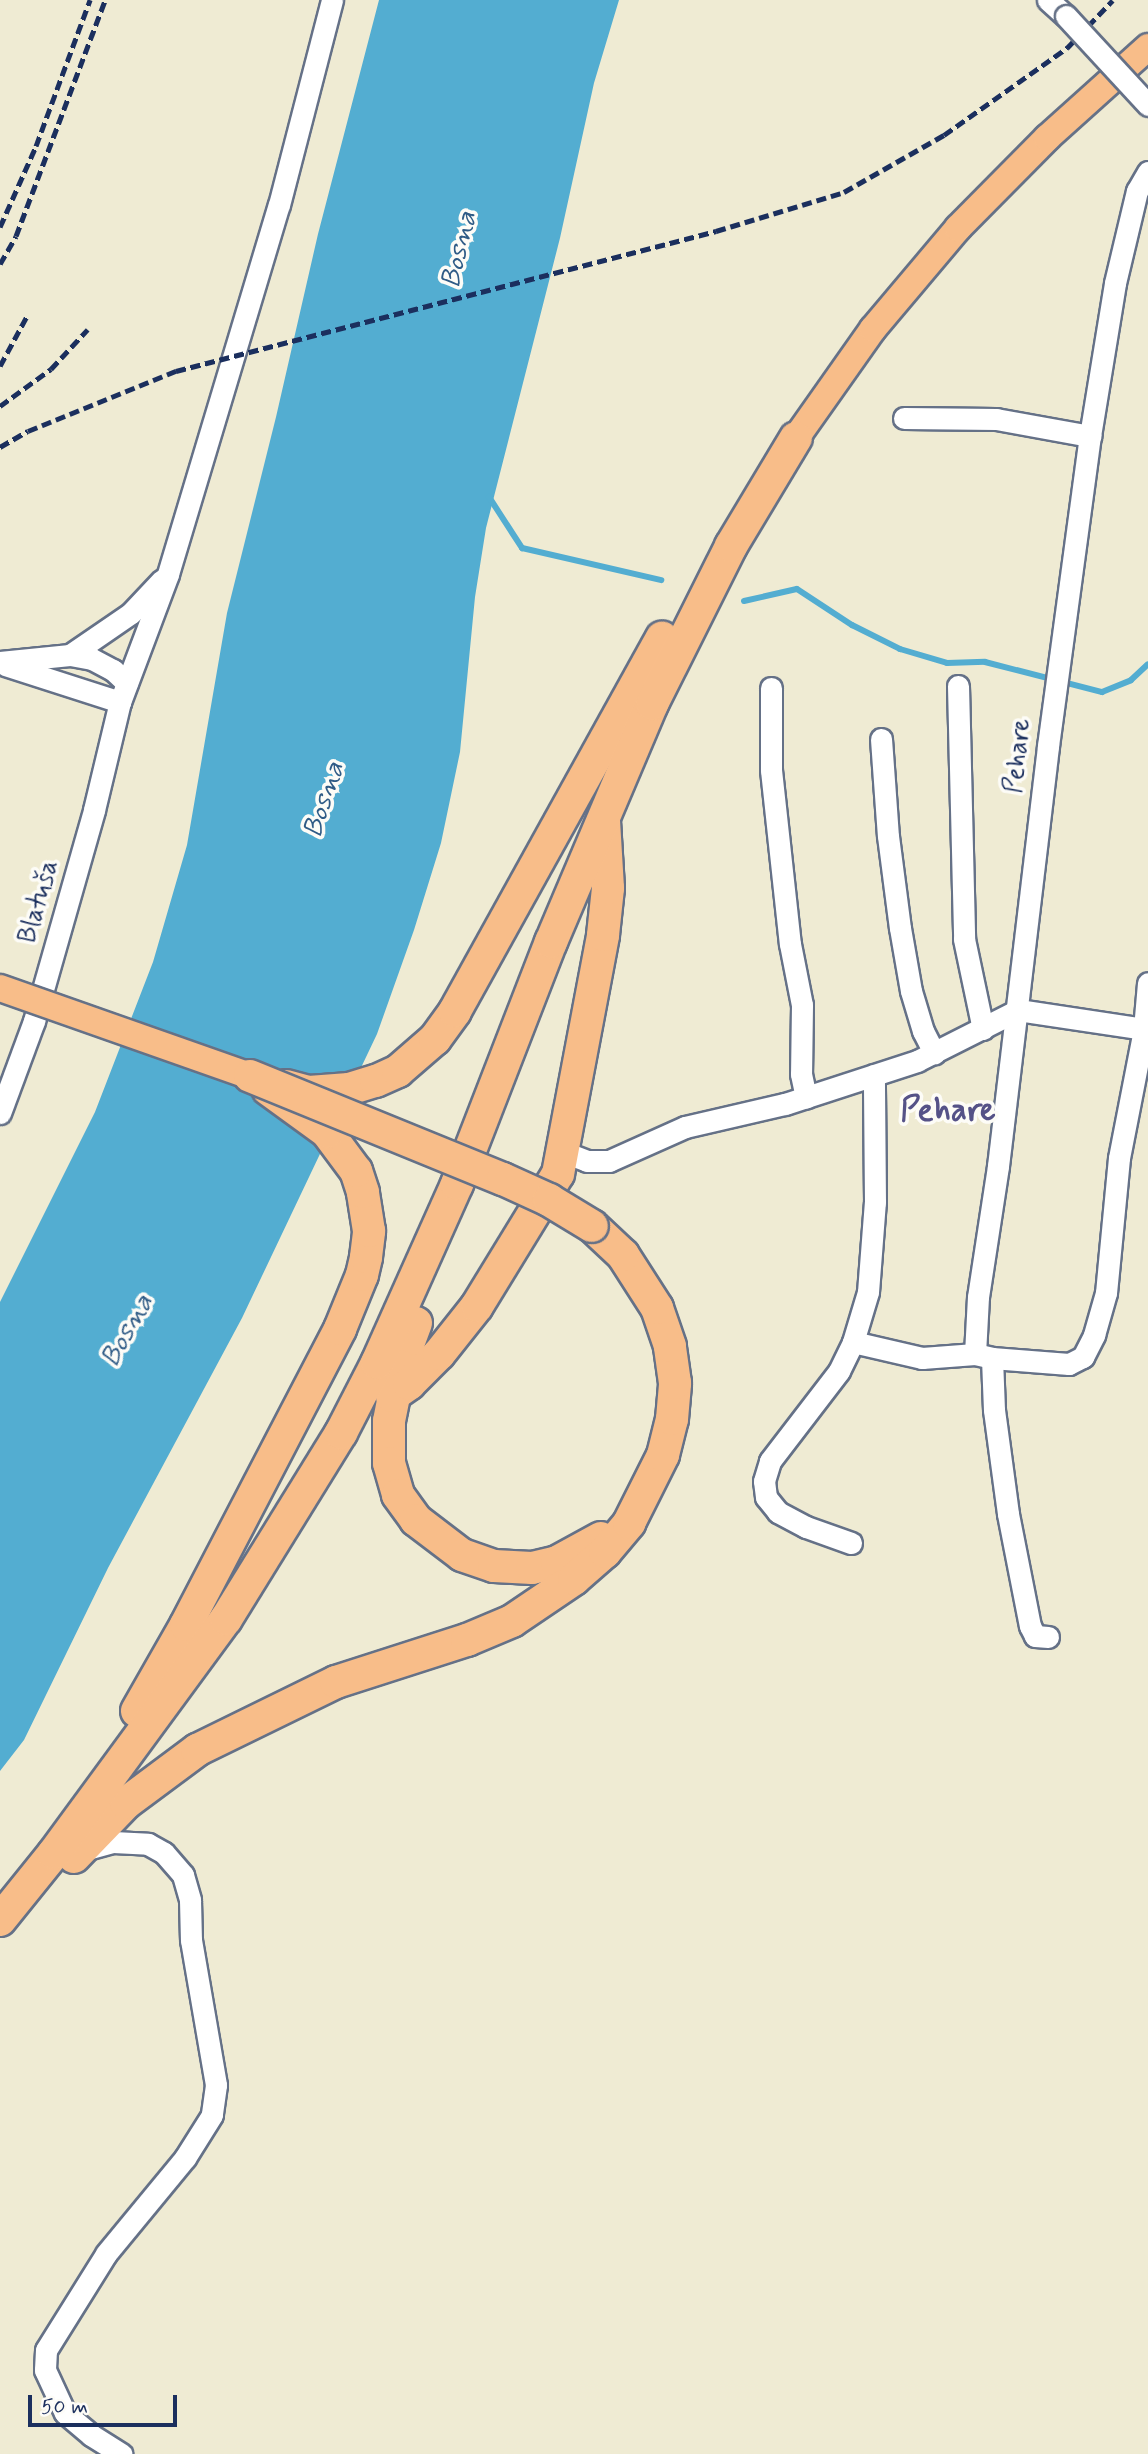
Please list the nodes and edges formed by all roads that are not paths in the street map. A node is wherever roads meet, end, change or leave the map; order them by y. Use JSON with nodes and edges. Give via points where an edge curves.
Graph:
{"nodes":[{"id":1,"x":332,"y":0,"type":"edge"},
{"id":2,"x":1048,"y":0,"type":"edge"},
{"id":3,"x":1148,"y":47,"type":"edge"},
{"id":4,"x":1148,"y":105,"type":"edge"},
{"id":5,"x":1148,"y":172,"type":"edge"},
{"id":6,"x":904,"y":418,"type":"dead end"},
{"id":7,"x":1090,"y":436,"type":"junction"},
{"id":8,"x":796,"y":438,"type":"junction"},
{"id":9,"x":168,"y":573,"type":"junction"},
{"id":10,"x":70,"y":656,"type":"junction"},
{"id":11,"x":0,"y":662,"type":"edge"},
{"id":12,"x":958,"y":686,"type":"dead end"},
{"id":13,"x":771,"y":688,"type":"dead end"},
{"id":14,"x":123,"y":693,"type":"junction"},
{"id":15,"x":881,"y":739,"type":"dead end"},
{"id":16,"x":603,"y":814,"type":"junction"},
{"id":17,"x":1148,"y":983,"type":"edge"},
{"id":18,"x":0,"y":988,"type":"edge"},
{"id":19,"x":1018,"y":1010,"type":"junction"},
{"id":20,"x":983,"y":1029,"type":"junction"},
{"id":21,"x":1146,"y":1030,"type":"edge"},
{"id":22,"x":512,"y":1045,"type":"junction"},
{"id":23,"x":934,"y":1053,"type":"junction"},
{"id":24,"x":874,"y":1075,"type":"junction"},
{"id":25,"x":250,"y":1076,"type":"junction"},
{"id":26,"x":806,"y":1097,"type":"junction"},
{"id":27,"x":0,"y":1113,"type":"edge"},
{"id":28,"x":564,"y":1152,"type":"junction"},
{"id":29,"x":853,"y":1342,"type":"junction"},
{"id":30,"x":983,"y":1356,"type":"junction"},
{"id":31,"x":392,"y":1396,"type":"junction"},
{"id":32,"x":651,"y":1482,"type":"junction"},
{"id":33,"x":851,"y":1543,"type":"dead end"},
{"id":34,"x":1048,"y":1637,"type":"dead end"},
{"id":35,"x":78,"y":1852,"type":"junction"},
{"id":36,"x":0,"y":1894,"type":"edge"},
{"id":37,"x":0,"y":1920,"type":"edge"},
{"id":38,"x":0,"y":1942,"type":"edge"},
{"id":39,"x":122,"y":2454,"type":"edge"}],
"edges":[{"from":1,"to":9,"type":"street","name":"Blatuša","via":[[279,205]]},
{"from":2,"to":4,"type":"street","bridge":true},
{"from":3,"to":8,"type":"main road","via":[[1037,147],[958,228],[873,329]]},
{"from":5,"to":7,"type":"street","name":"Pehare","via":[[1137,191],[1115,283]]},
{"from":6,"to":7,"type":"street","via":[[996,419]]},
{"from":7,"to":19,"type":"street","name":"Pehare"},
{"from":8,"to":16,"type":"highway","via":[[692,621]]},
{"from":8,"to":25,"type":"highway","bridge":true,"via":[[754,478],[716,534],[456,1011],[435,1039],[398,1071],[348,1089],[309,1093]]},
{"from":9,"to":10,"type":"street","via":[[131,612]]},
{"from":9,"to":14,"type":"street","name":"Blatuša"},
{"from":10,"to":11,"type":"street"},
{"from":10,"to":14,"type":"street","via":[[92,659],[113,670]]},
{"from":11,"to":14,"type":"street"},
{"from":12,"to":20,"type":"street","via":[[964,939]]},
{"from":13,"to":26,"type":"street","via":[[771,770],[790,944],[802,1005],[801,1074]]},
{"from":14,"to":27,"type":"street","name":"Blatuša","via":[[60,934]]},
{"from":15,"to":23,"type":"street","via":[[888,836],[905,954],[923,1031]]},
{"from":16,"to":22,"type":"highway"},
{"from":16,"to":28,"type":"highway","via":[[608,852],[606,912]]},
{"from":17,"to":21,"type":"street"},
{"from":18,"to":25,"type":"main road","bridge":true},
{"from":19,"to":20,"type":"street"},
{"from":19,"to":21,"type":"street"},
{"from":19,"to":30,"type":"street","name":"Pehare","via":[[978,1297]]},
{"from":20,"to":23,"type":"street"},
{"from":21,"to":30,"type":"street","via":[[1119,1158],[1106,1293],[1083,1357],[1069,1364]]},
{"from":22,"to":31,"type":"highway","via":[[504,1107],[411,1335]]},
{"from":22,"to":37,"type":"highway","via":[[434,1238],[341,1433],[226,1619]]},
{"from":23,"to":24,"type":"street"},
{"from":24,"to":26,"type":"street"},
{"from":24,"to":29,"type":"street","via":[[875,1202],[869,1279]]},
{"from":25,"to":32,"type":"highway","bridge":true,"via":[[550,1200],[592,1226],[623,1255],[657,1308],[670,1346],[675,1383],[672,1419]]},
{"from":25,"to":36,"type":"highway","bridge":true,"via":[[327,1132],[356,1171],[369,1231],[362,1275],[340,1329],[148,1696]]},
{"from":26,"to":28,"type":"street","via":[[685,1127],[609,1161],[587,1161]]},
{"from":28,"to":31,"type":"highway","via":[[558,1174],[478,1306],[439,1354]]},
{"from":29,"to":30,"type":"street","via":[[922,1358]]},
{"from":29,"to":33,"type":"street","via":[[839,1371],[770,1461],[764,1481],[766,1497],[778,1512]]},
{"from":30,"to":34,"type":"street","name":"Pehare","via":[[1030,1626],[1035,1636]]},
{"from":31,"to":32,"type":"highway","via":[[389,1463],[398,1495],[416,1520],[462,1555],[494,1566],[532,1568],[557,1562],[597,1541],[633,1508]]},
{"from":32,"to":35,"type":"highway","via":[[629,1523],[605,1552],[512,1621],[336,1682],[197,1750],[126,1803]]},
{"from":35,"to":38,"type":"highway"},
{"from":35,"to":39,"type":"street","via":[[113,1842],[148,1844],[164,1853],[183,1875],[216,2085],[212,2115],[185,2158],[106,2255],[46,2350],[45,2370],[65,2413]]}]}
